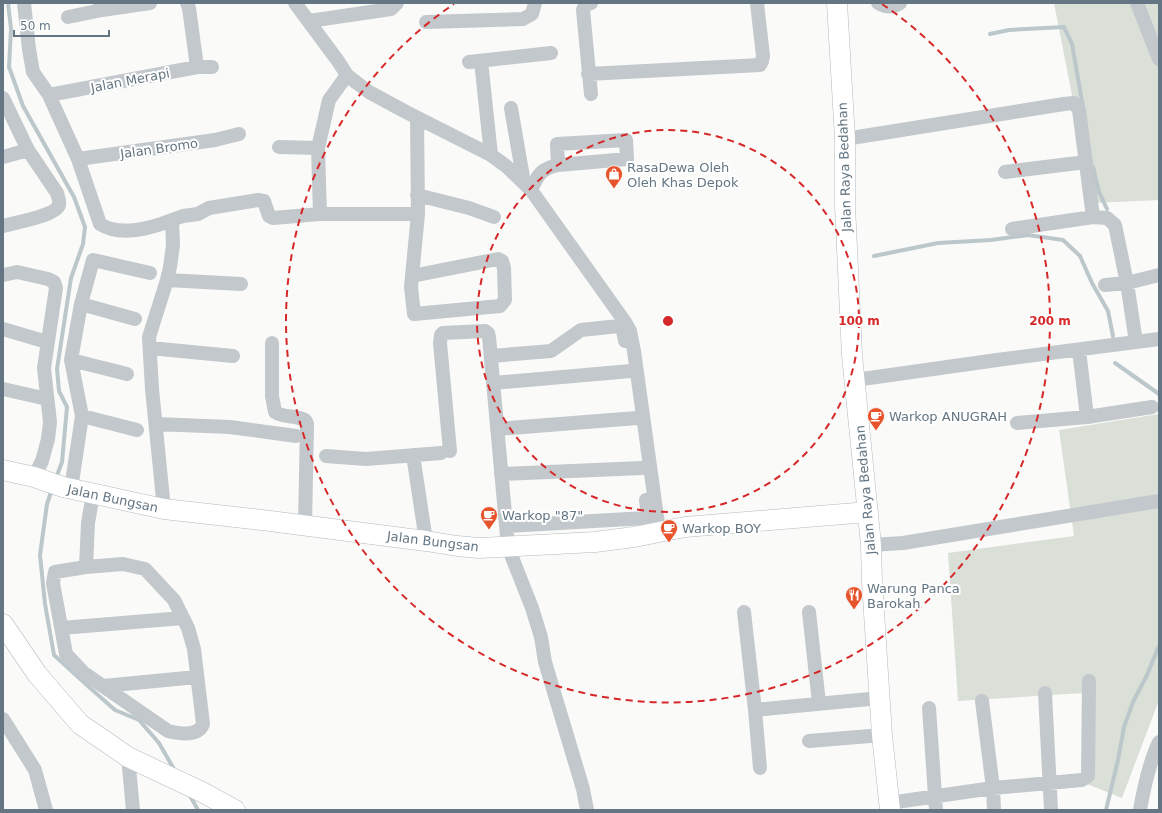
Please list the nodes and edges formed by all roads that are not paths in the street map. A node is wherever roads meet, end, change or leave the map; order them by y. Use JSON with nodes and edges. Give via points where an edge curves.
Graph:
{"nodes":[{"id":1,"x":24,"y":3,"type":"edge"},
{"id":2,"x":150,"y":3,"type":"edge"},
{"id":3,"x":187,"y":3,"type":"edge"},
{"id":4,"x":295,"y":3,"type":"edge"},
{"id":5,"x":397,"y":3,"type":"edge"},
{"id":6,"x":535,"y":3,"type":"edge"},
{"id":7,"x":591,"y":3,"type":"edge"},
{"id":8,"x":757,"y":3,"type":"edge"},
{"id":9,"x":836,"y":3,"type":"edge"},
{"id":10,"x":878,"y":3,"type":"edge"},
{"id":11,"x":900,"y":3,"type":"edge"},
{"id":12,"x":1137,"y":3,"type":"edge"},
{"id":13,"x":101,"y":7,"type":"edge"},
{"id":14,"x":68,"y":17,"type":"dead end"},
{"id":15,"x":309,"y":21,"type":"junction"},
{"id":16,"x":426,"y":22,"type":"dead end"},
{"id":17,"x":551,"y":53,"type":"dead end"},
{"id":18,"x":1159,"y":59,"type":"edge"},
{"id":19,"x":212,"y":67,"type":"dead end"},
{"id":20,"x":197,"y":68,"type":"junction"},
{"id":21,"x":347,"y":74,"type":"junction"},
{"id":22,"x":588,"y":74,"type":"junction"},
{"id":23,"x":590,"y":94,"type":"dead end"},
{"id":24,"x":49,"y":95,"type":"junction"},
{"id":25,"x":3,"y":98,"type":"edge"},
{"id":26,"x":511,"y":108,"type":"dead end"},
{"id":27,"x":417,"y":118,"type":"junction"},
{"id":28,"x":239,"y":134,"type":"dead end"},
{"id":29,"x":845,"y":139,"type":"junction"},
{"id":30,"x":279,"y":148,"type":"dead end"},
{"id":31,"x":318,"y":148,"type":"junction"},
{"id":32,"x":28,"y":150,"type":"junction"},
{"id":33,"x":490,"y":155,"type":"junction"},
{"id":34,"x":3,"y":157,"type":"edge"},
{"id":35,"x":78,"y":159,"type":"junction"},
{"id":36,"x":1086,"y":162,"type":"junction"},
{"id":37,"x":558,"y":165,"type":"junction"},
{"id":38,"x":1005,"y":172,"type":"dead end"},
{"id":39,"x":528,"y":186,"type":"junction"},
{"id":40,"x":417,"y":195,"type":"junction"},
{"id":41,"x":320,"y":214,"type":"junction"},
{"id":42,"x":418,"y":214,"type":"junction"},
{"id":43,"x":494,"y":216,"type":"dead end"},
{"id":44,"x":1093,"y":216,"type":"junction"},
{"id":45,"x":172,"y":220,"type":"junction"},
{"id":46,"x":3,"y":226,"type":"edge"},
{"id":47,"x":1012,"y":228,"type":"dead end"},
{"id":48,"x":150,"y":273,"type":"dead end"},
{"id":49,"x":3,"y":275,"type":"edge"},
{"id":50,"x":1159,"y":275,"type":"edge"},
{"id":51,"x":412,"y":276,"type":"junction"},
{"id":52,"x":167,"y":280,"type":"junction"},
{"id":53,"x":1127,"y":283,"type":"junction"},
{"id":54,"x":241,"y":284,"type":"dead end"},
{"id":55,"x":1105,"y":285,"type":"dead end"},
{"id":56,"x":81,"y":304,"type":"junction"},
{"id":57,"x":135,"y":320,"type":"dead end"},
{"id":58,"x":3,"y":329,"type":"edge"},
{"id":59,"x":47,"y":342,"type":"junction"},
{"id":60,"x":1136,"y":342,"type":"junction"},
{"id":61,"x":1157,"y":342,"type":"edge"},
{"id":62,"x":272,"y":343,"type":"dead end"},
{"id":63,"x":150,"y":348,"type":"junction"},
{"id":64,"x":1079,"y":350,"type":"junction"},
{"id":65,"x":233,"y":356,"type":"dead end"},
{"id":66,"x":491,"y":356,"type":"junction"},
{"id":67,"x":71,"y":360,"type":"junction"},
{"id":68,"x":631,"y":371,"type":"junction"},
{"id":69,"x":127,"y":374,"type":"dead end"},
{"id":70,"x":855,"y":380,"type":"junction"},
{"id":71,"x":493,"y":383,"type":"junction"},
{"id":72,"x":3,"y":389,"type":"edge"},
{"id":73,"x":47,"y":399,"type":"junction"},
{"id":74,"x":1152,"y":407,"type":"dead end"},
{"id":75,"x":82,"y":416,"type":"junction"},
{"id":76,"x":1087,"y":417,"type":"junction"},
{"id":77,"x":637,"y":418,"type":"junction"},
{"id":78,"x":1017,"y":423,"type":"dead end"},
{"id":79,"x":156,"y":424,"type":"junction"},
{"id":80,"x":137,"y":430,"type":"dead end"},
{"id":81,"x":497,"y":430,"type":"junction"},
{"id":82,"x":296,"y":436,"type":"dead end"},
{"id":83,"x":413,"y":455,"type":"junction"},
{"id":84,"x":326,"y":456,"type":"dead end"},
{"id":85,"x":642,"y":468,"type":"junction"},
{"id":86,"x":3,"y":470,"type":"edge"},
{"id":87,"x":501,"y":474,"type":"junction"},
{"id":88,"x":53,"y":484,"type":"junction"},
{"id":89,"x":93,"y":494,"type":"junction"},
{"id":90,"x":1159,"y":502,"type":"edge"},
{"id":91,"x":164,"y":509,"type":"junction"},
{"id":92,"x":868,"y":512,"type":"junction"},
{"id":93,"x":305,"y":526,"type":"junction"},
{"id":94,"x":506,"y":526,"type":"junction"},
{"id":95,"x":659,"y":531,"type":"junction"},
{"id":96,"x":426,"y":541,"type":"junction"},
{"id":97,"x":871,"y":545,"type":"junction"},
{"id":98,"x":508,"y":547,"type":"junction"},
{"id":99,"x":86,"y":567,"type":"junction"},
{"id":100,"x":744,"y":612,"type":"dead end"},
{"id":101,"x":809,"y":612,"type":"dead end"},
{"id":102,"x":183,"y":618,"type":"junction"},
{"id":103,"x":3,"y":624,"type":"edge"},
{"id":104,"x":61,"y":628,"type":"junction"},
{"id":105,"x":197,"y":677,"type":"junction"},
{"id":106,"x":1089,"y":681,"type":"dead end"},
{"id":107,"x":104,"y":686,"type":"junction"},
{"id":108,"x":1045,"y":693,"type":"dead end"},
{"id":109,"x":880,"y":698,"type":"junction"},
{"id":110,"x":982,"y":701,"type":"dead end"},
{"id":111,"x":819,"y":703,"type":"junction"},
{"id":112,"x":929,"y":708,"type":"dead end"},
{"id":113,"x":755,"y":710,"type":"junction"},
{"id":114,"x":3,"y":719,"type":"edge"},
{"id":115,"x":882,"y":735,"type":"junction"},
{"id":116,"x":809,"y":741,"type":"dead end"},
{"id":117,"x":1159,"y":742,"type":"edge"},
{"id":118,"x":128,"y":757,"type":"junction"},
{"id":119,"x":760,"y":768,"type":"dead end"},
{"id":120,"x":1050,"y":783,"type":"junction"},
{"id":121,"x":993,"y":788,"type":"junction"},
{"id":122,"x":935,"y":803,"type":"edge"},
{"id":123,"x":890,"y":806,"type":"edge"},
{"id":124,"x":46,"y":810,"type":"edge"},
{"id":125,"x":133,"y":810,"type":"edge"},
{"id":126,"x":235,"y":810,"type":"edge"},
{"id":127,"x":587,"y":810,"type":"edge"},
{"id":128,"x":994,"y":810,"type":"edge"},
{"id":129,"x":1051,"y":810,"type":"edge"},
{"id":130,"x":1140,"y":810,"type":"edge"}],
"edges":[{"from":1,"to":24,"type":"street","via":[[33,72]]},
{"from":2,"to":13,"type":"street"},
{"from":3,"to":20,"type":"street"},
{"from":4,"to":15,"type":"street"},
{"from":5,"to":15,"type":"street","via":[[391,9]]},
{"from":6,"to":16,"type":"street","via":[[532,14],[523,19]]},
{"from":7,"to":22,"type":"street","via":[[585,4],[583,10]]},
{"from":8,"to":22,"type":"street","via":[[763,56],[760,64]]},
{"from":9,"to":29,"type":"street","name":"Jalan Raya Bedahan"},
{"from":10,"to":11,"type":"street","via":[[891,7]]},
{"from":12,"to":18,"type":"street"},
{"from":13,"to":14,"type":"street"},
{"from":15,"to":21,"type":"street"},
{"from":17,"to":33,"type":"street","via":[[475,61]]},
{"from":19,"to":20,"type":"street","name":"Jalan Merapi"},
{"from":20,"to":24,"type":"street","name":"Jalan Merapi"},
{"from":21,"to":27,"type":"street","via":[[370,92]]},
{"from":21,"to":31,"type":"street","via":[[329,100]]},
{"from":22,"to":23,"type":"street"},
{"from":24,"to":35,"type":"street"},
{"from":25,"to":32,"type":"street"},
{"from":26,"to":39,"type":"street"},
{"from":27,"to":33,"type":"street"},
{"from":27,"to":40,"type":"street"},
{"from":28,"to":35,"type":"street","name":"Jalan Bromo","via":[[216,140]]},
{"from":29,"to":36,"type":"street","via":[[1074,103],[1079,110]]},
{"from":29,"to":70,"type":"street","name":"Jalan Raya Bedahan","via":[[847,266]]},
{"from":30,"to":31,"type":"street"},
{"from":31,"to":41,"type":"street"},
{"from":32,"to":34,"type":"street"},
{"from":32,"to":46,"type":"street","via":[[57,193],[59,205],[48,214]]},
{"from":33,"to":39,"type":"street"},
{"from":35,"to":45,"type":"street","via":[[100,224],[112,230],[137,229],[155,227]]},
{"from":36,"to":38,"type":"street"},
{"from":36,"to":44,"type":"street"},
{"from":37,"to":37,"type":"street","via":[[626,159],[626,140],[557,144]]},
{"from":37,"to":39,"type":"street","via":[[547,167]]},
{"from":39,"to":95,"type":"street","via":[[630,331]]},
{"from":40,"to":42,"type":"street"},
{"from":40,"to":43,"type":"street"},
{"from":41,"to":42,"type":"street"},
{"from":41,"to":45,"type":"street","via":[[273,218],[269,216],[264,201],[258,200],[209,208],[198,214]]},
{"from":42,"to":51,"type":"street"},
{"from":44,"to":47,"type":"street"},
{"from":44,"to":53,"type":"street","via":[[1107,218],[1115,225]]},
{"from":45,"to":52,"type":"street","via":[[173,245]]},
{"from":48,"to":56,"type":"street","via":[[93,260]]},
{"from":49,"to":59,"type":"street","via":[[17,272],[54,282],[56,288]]},
{"from":50,"to":53,"type":"street"},
{"from":51,"to":51,"type":"street","via":[[414,314],[500,306],[505,300],[504,268],[502,261],[498,259]]},
{"from":52,"to":54,"type":"street"},
{"from":52,"to":63,"type":"street","via":[[149,337]]},
{"from":53,"to":55,"type":"street"},
{"from":53,"to":60,"type":"street"},
{"from":56,"to":57,"type":"street"},
{"from":56,"to":67,"type":"street"},
{"from":58,"to":59,"type":"street"},
{"from":59,"to":73,"type":"street","via":[[44,368]]},
{"from":60,"to":61,"type":"street"},
{"from":60,"to":64,"type":"street"},
{"from":62,"to":93,"type":"street","via":[[272,396],[275,412],[301,418],[307,424]]},
{"from":63,"to":65,"type":"street"},
{"from":63,"to":79,"type":"street"},
{"from":64,"to":70,"type":"street"},
{"from":64,"to":76,"type":"street"},
{"from":66,"to":68,"type":"street","via":[[547,352],[580,330],[619,326],[623,331]]},
{"from":66,"to":71,"type":"street"},
{"from":66,"to":83,"type":"street","via":[[489,337],[485,331],[441,335],[446,452]]},
{"from":67,"to":69,"type":"street"},
{"from":67,"to":75,"type":"street"},
{"from":68,"to":71,"type":"street"},
{"from":68,"to":77,"type":"street"},
{"from":70,"to":92,"type":"street","name":"Jalan Raya Bedahan"},
{"from":71,"to":81,"type":"street"},
{"from":72,"to":73,"type":"street"},
{"from":73,"to":88,"type":"street","via":[[50,422],[42,461]]},
{"from":74,"to":76,"type":"street"},
{"from":75,"to":80,"type":"street"},
{"from":75,"to":88,"type":"street"},
{"from":76,"to":78,"type":"street"},
{"from":77,"to":81,"type":"street"},
{"from":77,"to":85,"type":"street"},
{"from":79,"to":82,"type":"street","via":[[230,427]]},
{"from":79,"to":91,"type":"street"},
{"from":81,"to":87,"type":"street"},
{"from":83,"to":84,"type":"street","via":[[366,458]]},
{"from":83,"to":96,"type":"street"},
{"from":85,"to":87,"type":"street"},
{"from":85,"to":94,"type":"street","via":[[648,516],[646,518]]},
{"from":86,"to":88,"type":"street","name":"Jalan Bungsan"},
{"from":87,"to":94,"type":"street"},
{"from":88,"to":89,"type":"street","name":"Jalan Bungsan"},
{"from":89,"to":91,"type":"street","name":"Jalan Bungsan"},
{"from":89,"to":99,"type":"street","via":[[88,524]]},
{"from":90,"to":97,"type":"street","via":[[902,543]]},
{"from":91,"to":93,"type":"street","name":"Jalan Bungsan"},
{"from":92,"to":95,"type":"street","name":"Jalan Bungsan"},
{"from":92,"to":97,"type":"street","name":"Jalan Raya Bedahan"},
{"from":93,"to":96,"type":"street","name":"Jalan Bungsan"},
{"from":94,"to":98,"type":"street"},
{"from":95,"to":98,"type":"street","name":"Jalan Bungsan","via":[[595,542]]},
{"from":96,"to":98,"type":"street","name":"Jalan Bungsan","via":[[479,548]]},
{"from":97,"to":109,"type":"street","name":"Jalan Raya Bedahan"},
{"from":98,"to":127,"type":"street","via":[[541,637]]},
{"from":99,"to":102,"type":"street","via":[[123,564],[145,570],[174,600]]},
{"from":99,"to":104,"type":"street","via":[[55,572],[53,583]]},
{"from":100,"to":113,"type":"street"},
{"from":101,"to":111,"type":"street"},
{"from":102,"to":104,"type":"street"},
{"from":102,"to":105,"type":"street","via":[[194,649]]},
{"from":103,"to":118,"type":"street","via":[[37,674],[80,724]]},
{"from":104,"to":107,"type":"street","via":[[66,654],[84,673]]},
{"from":105,"to":107,"type":"street"},
{"from":105,"to":107,"type":"street","via":[[203,724],[197,732],[168,731]]},
{"from":106,"to":120,"type":"street","via":[[1088,776],[1082,780]]},
{"from":108,"to":120,"type":"street"},
{"from":109,"to":111,"type":"street"},
{"from":109,"to":115,"type":"street","name":"Jalan Raya Bedahan"},
{"from":110,"to":121,"type":"street"},
{"from":111,"to":113,"type":"street"},
{"from":112,"to":122,"type":"street"},
{"from":113,"to":119,"type":"street"},
{"from":114,"to":124,"type":"street","via":[[35,770]]},
{"from":115,"to":116,"type":"street"},
{"from":115,"to":123,"type":"street","name":"Jalan Raya Bedahan"},
{"from":117,"to":130,"type":"street","via":[[1144,783]]},
{"from":118,"to":125,"type":"street"},
{"from":118,"to":126,"type":"street"},
{"from":120,"to":121,"type":"street"},
{"from":120,"to":129,"type":"street"},
{"from":121,"to":122,"type":"street"},
{"from":121,"to":128,"type":"street"},
{"from":122,"to":123,"type":"street"}]}
